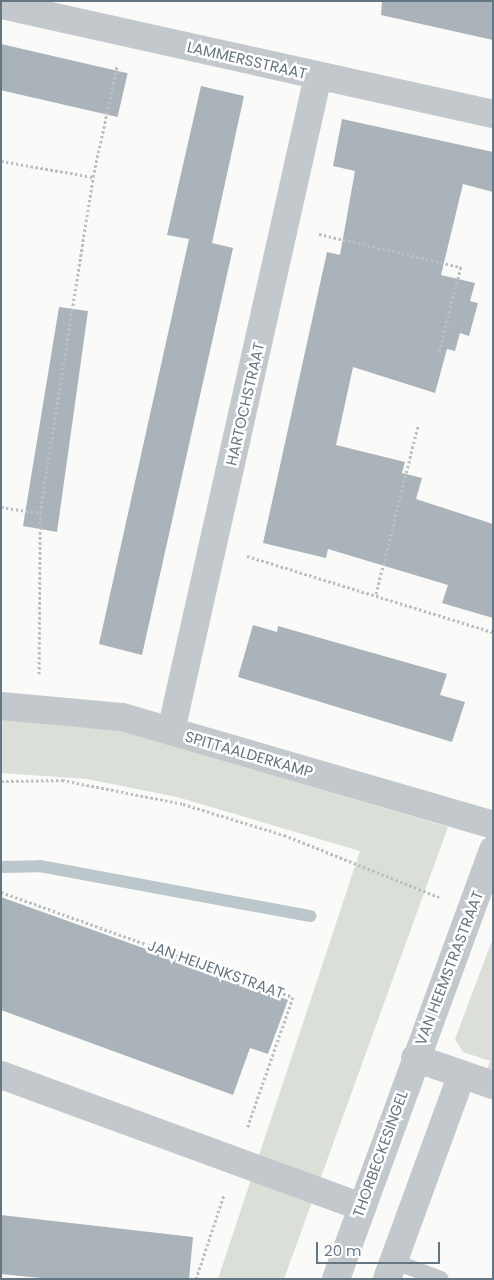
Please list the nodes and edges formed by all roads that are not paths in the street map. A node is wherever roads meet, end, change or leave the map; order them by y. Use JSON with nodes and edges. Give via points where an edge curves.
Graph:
{"nodes":[{"id":1,"x":1,"y":5,"type":"edge"},
{"id":2,"x":318,"y":76,"type":"junction"},
{"id":3,"x":493,"y":114,"type":"edge"},
{"id":4,"x":1,"y":706,"type":"edge"},
{"id":5,"x":171,"y":731,"type":"junction"},
{"id":6,"x":493,"y":825,"type":"edge"},
{"id":7,"x":492,"y":852,"type":"edge"},
{"id":8,"x":415,"y":1058,"type":"junction"},
{"id":9,"x":462,"y":1074,"type":"junction"},
{"id":10,"x":1,"y":1075,"type":"edge"},
{"id":11,"x":493,"y":1085,"type":"edge"},
{"id":12,"x":362,"y":1207,"type":"junction"},
{"id":13,"x":390,"y":1270,"type":"edge"},
{"id":14,"x":336,"y":1279,"type":"edge"},
{"id":15,"x":441,"y":1279,"type":"edge"}],
"edges":[{"from":1,"to":2,"type":"street","name":"LAMMERSSTRAAT"},
{"from":2,"to":3,"type":"street","name":"LAMMERSSTRAAT"},
{"from":2,"to":5,"type":"street","name":"HARTOCHSTRAAT"},
{"from":4,"to":5,"type":"street","name":"SPITTAALDERKAMP","via":[[122,717]]},
{"from":5,"to":6,"type":"street","name":"SPITTAALDERKAMP"},
{"from":7,"to":8,"type":"street","name":"VAN HEEMSTRASTRAAT"},
{"from":8,"to":9,"type":"street"},
{"from":8,"to":12,"type":"street","name":"THORBECKESINGEL"},
{"from":9,"to":11,"type":"street"},
{"from":9,"to":13,"type":"street"},
{"from":10,"to":12,"type":"street"},
{"from":12,"to":14,"type":"street","name":"THORBECKESINGEL"},
{"from":13,"to":15,"type":"lane"}]}
